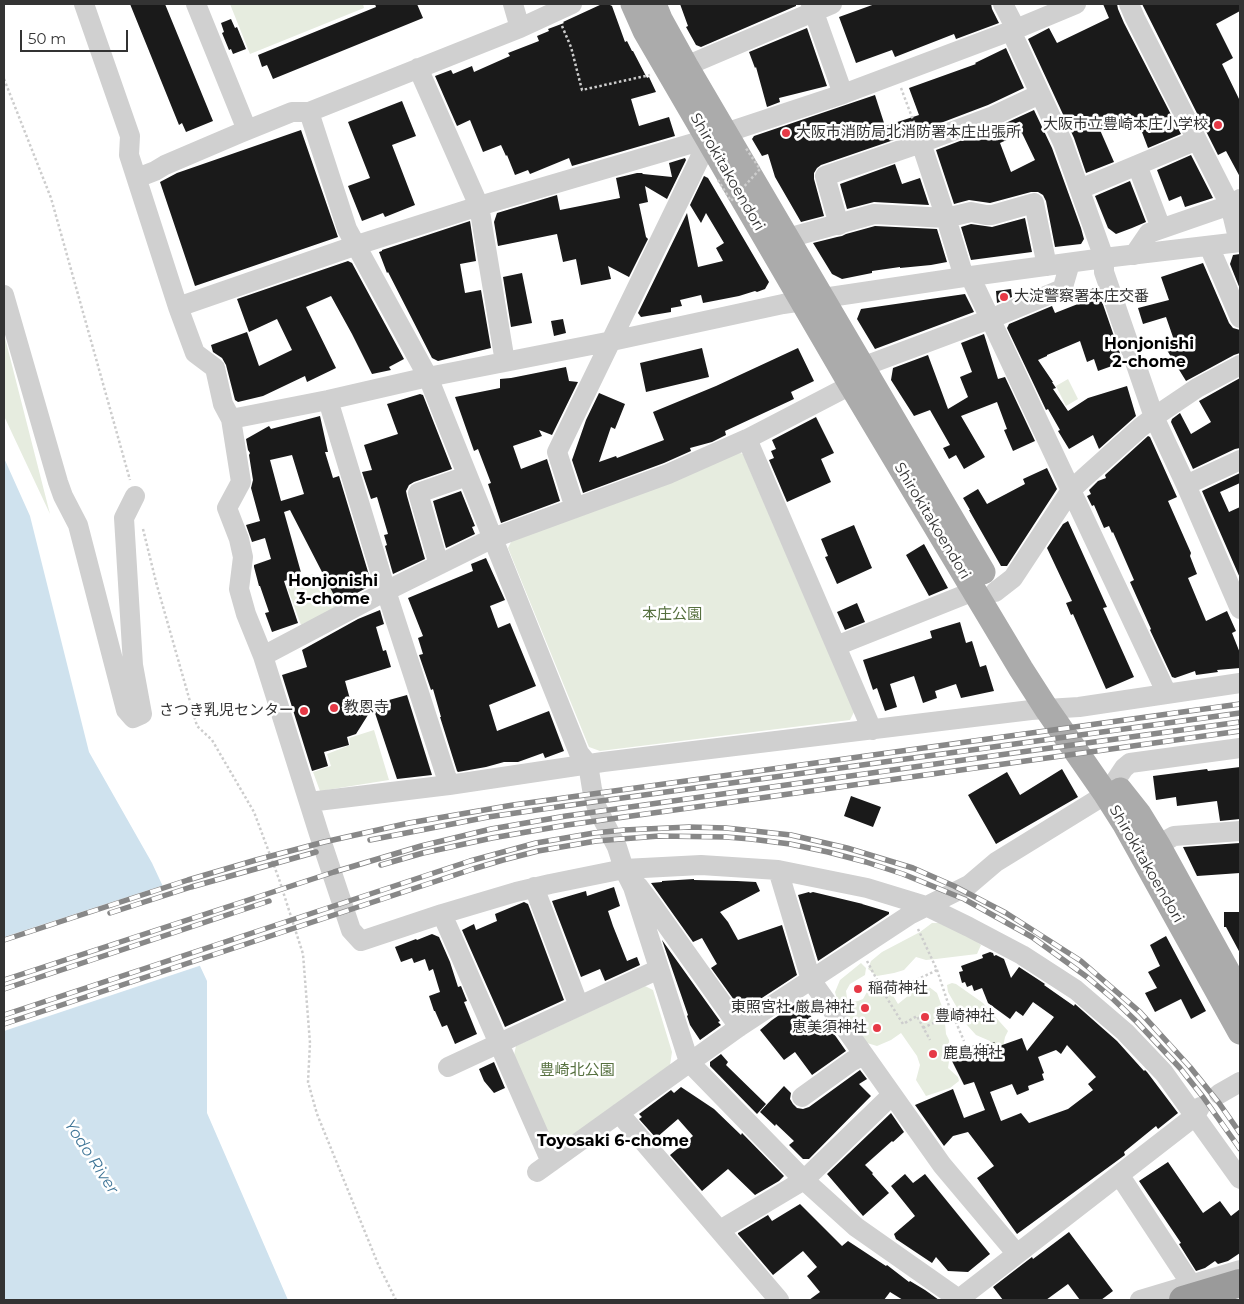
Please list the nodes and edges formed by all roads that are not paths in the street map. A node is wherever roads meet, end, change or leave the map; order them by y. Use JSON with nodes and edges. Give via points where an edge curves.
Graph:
{"nodes":[{"id":1,"x":84,"y":4,"type":"edge"},
{"id":2,"x":196,"y":4,"type":"edge"},
{"id":3,"x":512,"y":4,"type":"edge"},
{"id":4,"x":633,"y":4,"type":"edge"},
{"id":5,"x":654,"y":4,"type":"edge"},
{"id":6,"x":832,"y":4,"type":"edge"},
{"id":7,"x":1003,"y":4,"type":"edge"},
{"id":8,"x":1076,"y":4,"type":"edge"},
{"id":9,"x":1129,"y":4,"type":"edge"},
{"id":10,"x":564,"y":8,"type":"edge"},
{"id":11,"x":812,"y":8,"type":"edge"},
{"id":12,"x":520,"y":28,"type":"junction"},
{"id":13,"x":1014,"y":30,"type":"junction"},
{"id":14,"x":686,"y":66,"type":"junction"},
{"id":15,"x":418,"y":68,"type":"junction"},
{"id":16,"x":843,"y":94,"type":"junction"},
{"id":17,"x":1040,"y":94,"type":"junction"},
{"id":18,"x":301,"y":112,"type":"junction"},
{"id":19,"x":247,"y":130,"type":"junction"},
{"id":20,"x":716,"y":135,"type":"junction"},
{"id":21,"x":1197,"y":140,"type":"junction"},
{"id":22,"x":921,"y":143,"type":"junction"},
{"id":23,"x":1138,"y":165,"type":"junction"},
{"id":24,"x":137,"y":178,"type":"junction"},
{"id":25,"x":1080,"y":189,"type":"junction"},
{"id":26,"x":1235,"y":202,"type":"edge"},
{"id":27,"x":479,"y":206,"type":"junction"},
{"id":28,"x":946,"y":218,"type":"junction"},
{"id":29,"x":840,"y":225,"type":"junction"},
{"id":30,"x":1161,"y":228,"type":"junction"},
{"id":31,"x":788,"y":238,"type":"junction"},
{"id":32,"x":1240,"y":242,"type":"edge"},
{"id":33,"x":357,"y":245,"type":"junction"},
{"id":34,"x":1209,"y":246,"type":"junction"},
{"id":35,"x":1134,"y":255,"type":"junction"},
{"id":36,"x":1104,"y":258,"type":"junction"},
{"id":37,"x":1070,"y":263,"type":"junction"},
{"id":38,"x":1047,"y":266,"type":"junction"},
{"id":39,"x":967,"y":277,"type":"junction"},
{"id":40,"x":4,"y":295,"type":"edge"},
{"id":41,"x":813,"y":300,"type":"junction"},
{"id":42,"x":178,"y":307,"type":"junction"},
{"id":43,"x":990,"y":318,"type":"junction"},
{"id":44,"x":1240,"y":318,"type":"edge"},
{"id":45,"x":612,"y":341,"type":"junction"},
{"id":46,"x":505,"y":362,"type":"junction"},
{"id":47,"x":1240,"y":365,"type":"edge"},
{"id":48,"x":428,"y":377,"type":"junction"},
{"id":49,"x":857,"y":377,"type":"junction"},
{"id":50,"x":328,"y":400,"type":"junction"},
{"id":51,"x":1154,"y":417,"type":"junction"},
{"id":52,"x":231,"y":419,"type":"junction"},
{"id":53,"x":747,"y":439,"type":"junction"},
{"id":54,"x":1240,"y":460,"type":"edge"},
{"id":55,"x":467,"y":476,"type":"junction"},
{"id":56,"x":1186,"y":485,"type":"junction"},
{"id":57,"x":1071,"y":490,"type":"junction"},
{"id":58,"x":135,"y":496,"type":"road end"},
{"id":59,"x":576,"y":508,"type":"junction"},
{"id":60,"x":492,"y":538,"type":"junction"},
{"id":61,"x":439,"y":565,"type":"junction"},
{"id":62,"x":1234,"y":576,"type":"edge"},
{"id":63,"x":386,"y":591,"type":"junction"},
{"id":64,"x":985,"y":591,"type":"junction"},
{"id":65,"x":1240,"y":609,"type":"edge"},
{"id":66,"x":836,"y":646,"type":"junction"},
{"id":67,"x":263,"y":656,"type":"junction"},
{"id":68,"x":1240,"y":683,"type":"edge"},
{"id":69,"x":1167,"y":694,"type":"junction"},
{"id":70,"x":1056,"y":708,"type":"junction"},
{"id":71,"x":872,"y":730,"type":"junction"},
{"id":72,"x":1240,"y":748,"type":"edge"},
{"id":73,"x":588,"y":764,"type":"junction"},
{"id":74,"x":449,"y":785,"type":"junction"},
{"id":75,"x":1110,"y":788,"type":"junction"},
{"id":76,"x":309,"y":802,"type":"junction"},
{"id":77,"x":1240,"y":831,"type":"edge"},
{"id":78,"x":1158,"y":845,"type":"junction"},
{"id":79,"x":624,"y":869,"type":"junction"},
{"id":80,"x":778,"y":870,"type":"junction"},
{"id":81,"x":534,"y":887,"type":"junction"},
{"id":82,"x":919,"y":910,"type":"junction"},
{"id":83,"x":442,"y":914,"type":"junction"},
{"id":84,"x":659,"y":970,"type":"junction"},
{"id":85,"x":811,"y":980,"type":"junction"},
{"id":86,"x":1240,"y":994,"type":"edge"},
{"id":87,"x":579,"y":1006,"type":"junction"},
{"id":88,"x":739,"y":1027,"type":"junction"},
{"id":89,"x":1240,"y":1032,"type":"edge"},
{"id":90,"x":499,"y":1044,"type":"junction"},
{"id":91,"x":864,"y":1055,"type":"junction"},
{"id":92,"x":689,"y":1062,"type":"junction"},
{"id":93,"x":448,"y":1067,"type":"dead end"},
{"id":94,"x":1240,"y":1082,"type":"edge"},
{"id":95,"x":1219,"y":1094,"type":"dead end"},
{"id":96,"x":892,"y":1095,"type":"junction"},
{"id":97,"x":802,"y":1097,"type":"dead end"},
{"id":98,"x":1198,"y":1112,"type":"junction"},
{"id":99,"x":619,"y":1113,"type":"junction"},
{"id":100,"x":1120,"y":1176,"type":"junction"},
{"id":101,"x":1240,"y":1178,"type":"edge"},
{"id":102,"x":804,"y":1180,"type":"junction"},
{"id":103,"x":720,"y":1230,"type":"junction"},
{"id":104,"x":1017,"y":1254,"type":"junction"},
{"id":105,"x":1240,"y":1270,"type":"edge"},
{"id":106,"x":1240,"y":1283,"type":"edge"},
{"id":107,"x":1187,"y":1292,"type":"edge"},
{"id":108,"x":1240,"y":1298,"type":"edge"},
{"id":109,"x":779,"y":1300,"type":"edge"},
{"id":110,"x":960,"y":1300,"type":"edge"},
{"id":111,"x":1140,"y":1300,"type":"edge"},
{"id":112,"x":1232,"y":1300,"type":"edge"}],
"edges":[{"from":1,"to":24,"type":"street","via":[[130,136],[129,155]]},
{"from":2,"to":19,"type":"street"},
{"from":3,"to":12,"type":"street"},
{"from":4,"to":20,"type":"main road","name":"Shirokitakoendori","via":[[645,31]]},
{"from":5,"to":14,"type":"main road","name":"Shirokitakoendori"},
{"from":6,"to":11,"type":"street"},
{"from":7,"to":13,"type":"street"},
{"from":8,"to":13,"type":"street"},
{"from":9,"to":21,"type":"street"},
{"from":10,"to":12,"type":"street"},
{"from":11,"to":14,"type":"street"},
{"from":11,"to":16,"type":"street"},
{"from":12,"to":15,"type":"street"},
{"from":13,"to":16,"type":"street"},
{"from":13,"to":17,"type":"street"},
{"from":14,"to":20,"type":"main road","name":"Shirokitakoendori"},
{"from":15,"to":18,"type":"street"},
{"from":15,"to":27,"type":"street"},
{"from":16,"to":20,"type":"street"},
{"from":17,"to":22,"type":"street"},
{"from":17,"to":25,"type":"street"},
{"from":18,"to":19,"type":"street"},
{"from":18,"to":33,"type":"street","via":[[347,229]]},
{"from":19,"to":24,"type":"street"},
{"from":20,"to":27,"type":"street"},
{"from":20,"to":31,"type":"main road","name":"Shirokitakoendori"},
{"from":20,"to":41,"type":"main road","name":"Shirokitakoendori"},
{"from":20,"to":45,"type":"street","via":[[699,160]]},
{"from":21,"to":23,"type":"street"},
{"from":21,"to":26,"type":"street"},
{"from":22,"to":28,"type":"street"},
{"from":22,"to":29,"type":"street","via":[[825,176]]},
{"from":23,"to":25,"type":"street"},
{"from":23,"to":30,"type":"street"},
{"from":24,"to":42,"type":"street"},
{"from":25,"to":36,"type":"street"},
{"from":26,"to":30,"type":"street"},
{"from":26,"to":32,"type":"street"},
{"from":27,"to":33,"type":"street"},
{"from":27,"to":46,"type":"street"},
{"from":28,"to":29,"type":"street","via":[[874,214]]},
{"from":28,"to":38,"type":"street","via":[[971,212],[992,216],[1034,203]]},
{"from":28,"to":39,"type":"street"},
{"from":29,"to":31,"type":"street"},
{"from":30,"to":35,"type":"street","via":[[1149,233]]},
{"from":31,"to":41,"type":"main road","name":"Shirokitakoendori"},
{"from":32,"to":34,"type":"street"},
{"from":33,"to":42,"type":"street"},
{"from":33,"to":48,"type":"street"},
{"from":34,"to":35,"type":"street"},
{"from":34,"to":44,"type":"street"},
{"from":35,"to":36,"type":"street"},
{"from":36,"to":37,"type":"street"},
{"from":36,"to":51,"type":"street","via":[[1104,272]]},
{"from":37,"to":38,"type":"street"},
{"from":37,"to":43,"type":"street","via":[[1063,288]]},
{"from":38,"to":39,"type":"street"},
{"from":39,"to":41,"type":"street"},
{"from":39,"to":43,"type":"street"},
{"from":40,"to":58,"type":"street","via":[[58,482],[78,525],[126,710],[133,718],[142,714],[133,665],[124,518]]},
{"from":41,"to":45,"type":"street"},
{"from":41,"to":49,"type":"main road","name":"Shirokitakoendori"},
{"from":42,"to":52,"type":"street","via":[[195,353],[215,368],[223,404]]},
{"from":43,"to":49,"type":"street","via":[[875,362]]},
{"from":43,"to":57,"type":"street"},
{"from":45,"to":46,"type":"street"},
{"from":45,"to":59,"type":"street","via":[[557,452]]},
{"from":46,"to":48,"type":"street"},
{"from":47,"to":51,"type":"street","via":[[1197,388]]},
{"from":48,"to":50,"type":"street"},
{"from":48,"to":55,"type":"street"},
{"from":49,"to":53,"type":"street"},
{"from":49,"to":64,"type":"main road","name":"Shirokitakoendori"},
{"from":50,"to":52,"type":"street"},
{"from":50,"to":63,"type":"street"},
{"from":51,"to":56,"type":"street"},
{"from":51,"to":57,"type":"street"},
{"from":52,"to":67,"type":"street","via":[[241,482],[227,508],[243,557],[239,589]]},
{"from":53,"to":59,"type":"street","via":[[668,474]]},
{"from":53,"to":66,"type":"street"},
{"from":54,"to":56,"type":"street"},
{"from":55,"to":60,"type":"street"},
{"from":55,"to":61,"type":"street","via":[[418,493]]},
{"from":56,"to":62,"type":"street"},
{"from":57,"to":64,"type":"street","via":[[1013,578]]},
{"from":57,"to":69,"type":"street"},
{"from":59,"to":60,"type":"street"},
{"from":60,"to":61,"type":"street"},
{"from":60,"to":73,"type":"street","via":[[579,753]]},
{"from":61,"to":63,"type":"street"},
{"from":62,"to":65,"type":"street"},
{"from":63,"to":67,"type":"street"},
{"from":63,"to":74,"type":"street"},
{"from":64,"to":66,"type":"street"},
{"from":64,"to":70,"type":"main road","name":"Shirokitakoendori","via":[[1035,660]]},
{"from":66,"to":71,"type":"street"},
{"from":67,"to":76,"type":"street"},
{"from":68,"to":69,"type":"street"},
{"from":69,"to":70,"type":"street"},
{"from":70,"to":71,"type":"street"},
{"from":70,"to":75,"type":"main road","name":"Shirokitakoendori","via":[[1095,755]]},
{"from":71,"to":73,"type":"street"},
{"from":72,"to":75,"type":"street","via":[[1130,763]]},
{"from":73,"to":74,"type":"street"},
{"from":73,"to":79,"type":"street","via":[[597,808],[617,847]]},
{"from":74,"to":76,"type":"street"},
{"from":75,"to":78,"type":"main road","name":"Shirokitakoendori","via":[[1138,814]]},
{"from":75,"to":82,"type":"street","via":[[1095,801],[996,862],[969,885]]},
{"from":75,"to":89,"type":"main road","name":"Shirokitakoendori","via":[[1124,823]]},
{"from":76,"to":83,"type":"street","via":[[356,936]]},
{"from":77,"to":78,"type":"street","via":[[1174,836]]},
{"from":78,"to":86,"type":"main road","name":"Shirokitakoendori"},
{"from":79,"to":80,"type":"street","via":[[700,865]]},
{"from":79,"to":81,"type":"street"},
{"from":79,"to":84,"type":"street","via":[[633,887]]},
{"from":79,"to":88,"type":"street"},
{"from":80,"to":82,"type":"street","via":[[867,888]]},
{"from":80,"to":85,"type":"street"},
{"from":81,"to":83,"type":"street"},
{"from":81,"to":87,"type":"street"},
{"from":82,"to":85,"type":"street"},
{"from":82,"to":98,"type":"street","via":[[969,927],[1022,955],[1076,990],[1125,1032]]},
{"from":83,"to":90,"type":"street"},
{"from":84,"to":87,"type":"street"},
{"from":84,"to":92,"type":"street"},
{"from":85,"to":88,"type":"street"},
{"from":85,"to":91,"type":"street"},
{"from":87,"to":90,"type":"street"},
{"from":88,"to":92,"type":"street"},
{"from":90,"to":93,"type":"street"},
{"from":90,"to":99,"type":"street","via":[[544,1167]]},
{"from":91,"to":96,"type":"street"},
{"from":91,"to":97,"type":"street"},
{"from":92,"to":99,"type":"street"},
{"from":92,"to":102,"type":"street"},
{"from":94,"to":95,"type":"street"},
{"from":96,"to":102,"type":"street"},
{"from":96,"to":104,"type":"street","via":[[942,1165]]},
{"from":98,"to":100,"type":"street"},
{"from":98,"to":101,"type":"street"},
{"from":99,"to":103,"type":"street"},
{"from":100,"to":104,"type":"street"},
{"from":100,"to":107,"type":"street"},
{"from":102,"to":103,"type":"street"},
{"from":102,"to":110,"type":"street","via":[[856,1227]]},
{"from":103,"to":109,"type":"street"},
{"from":104,"to":110,"type":"street"},
{"from":105,"to":107,"type":"street"},
{"from":106,"to":107,"type":"highway"},
{"from":107,"to":111,"type":"street"},
{"from":108,"to":112,"type":"highway"}]}
